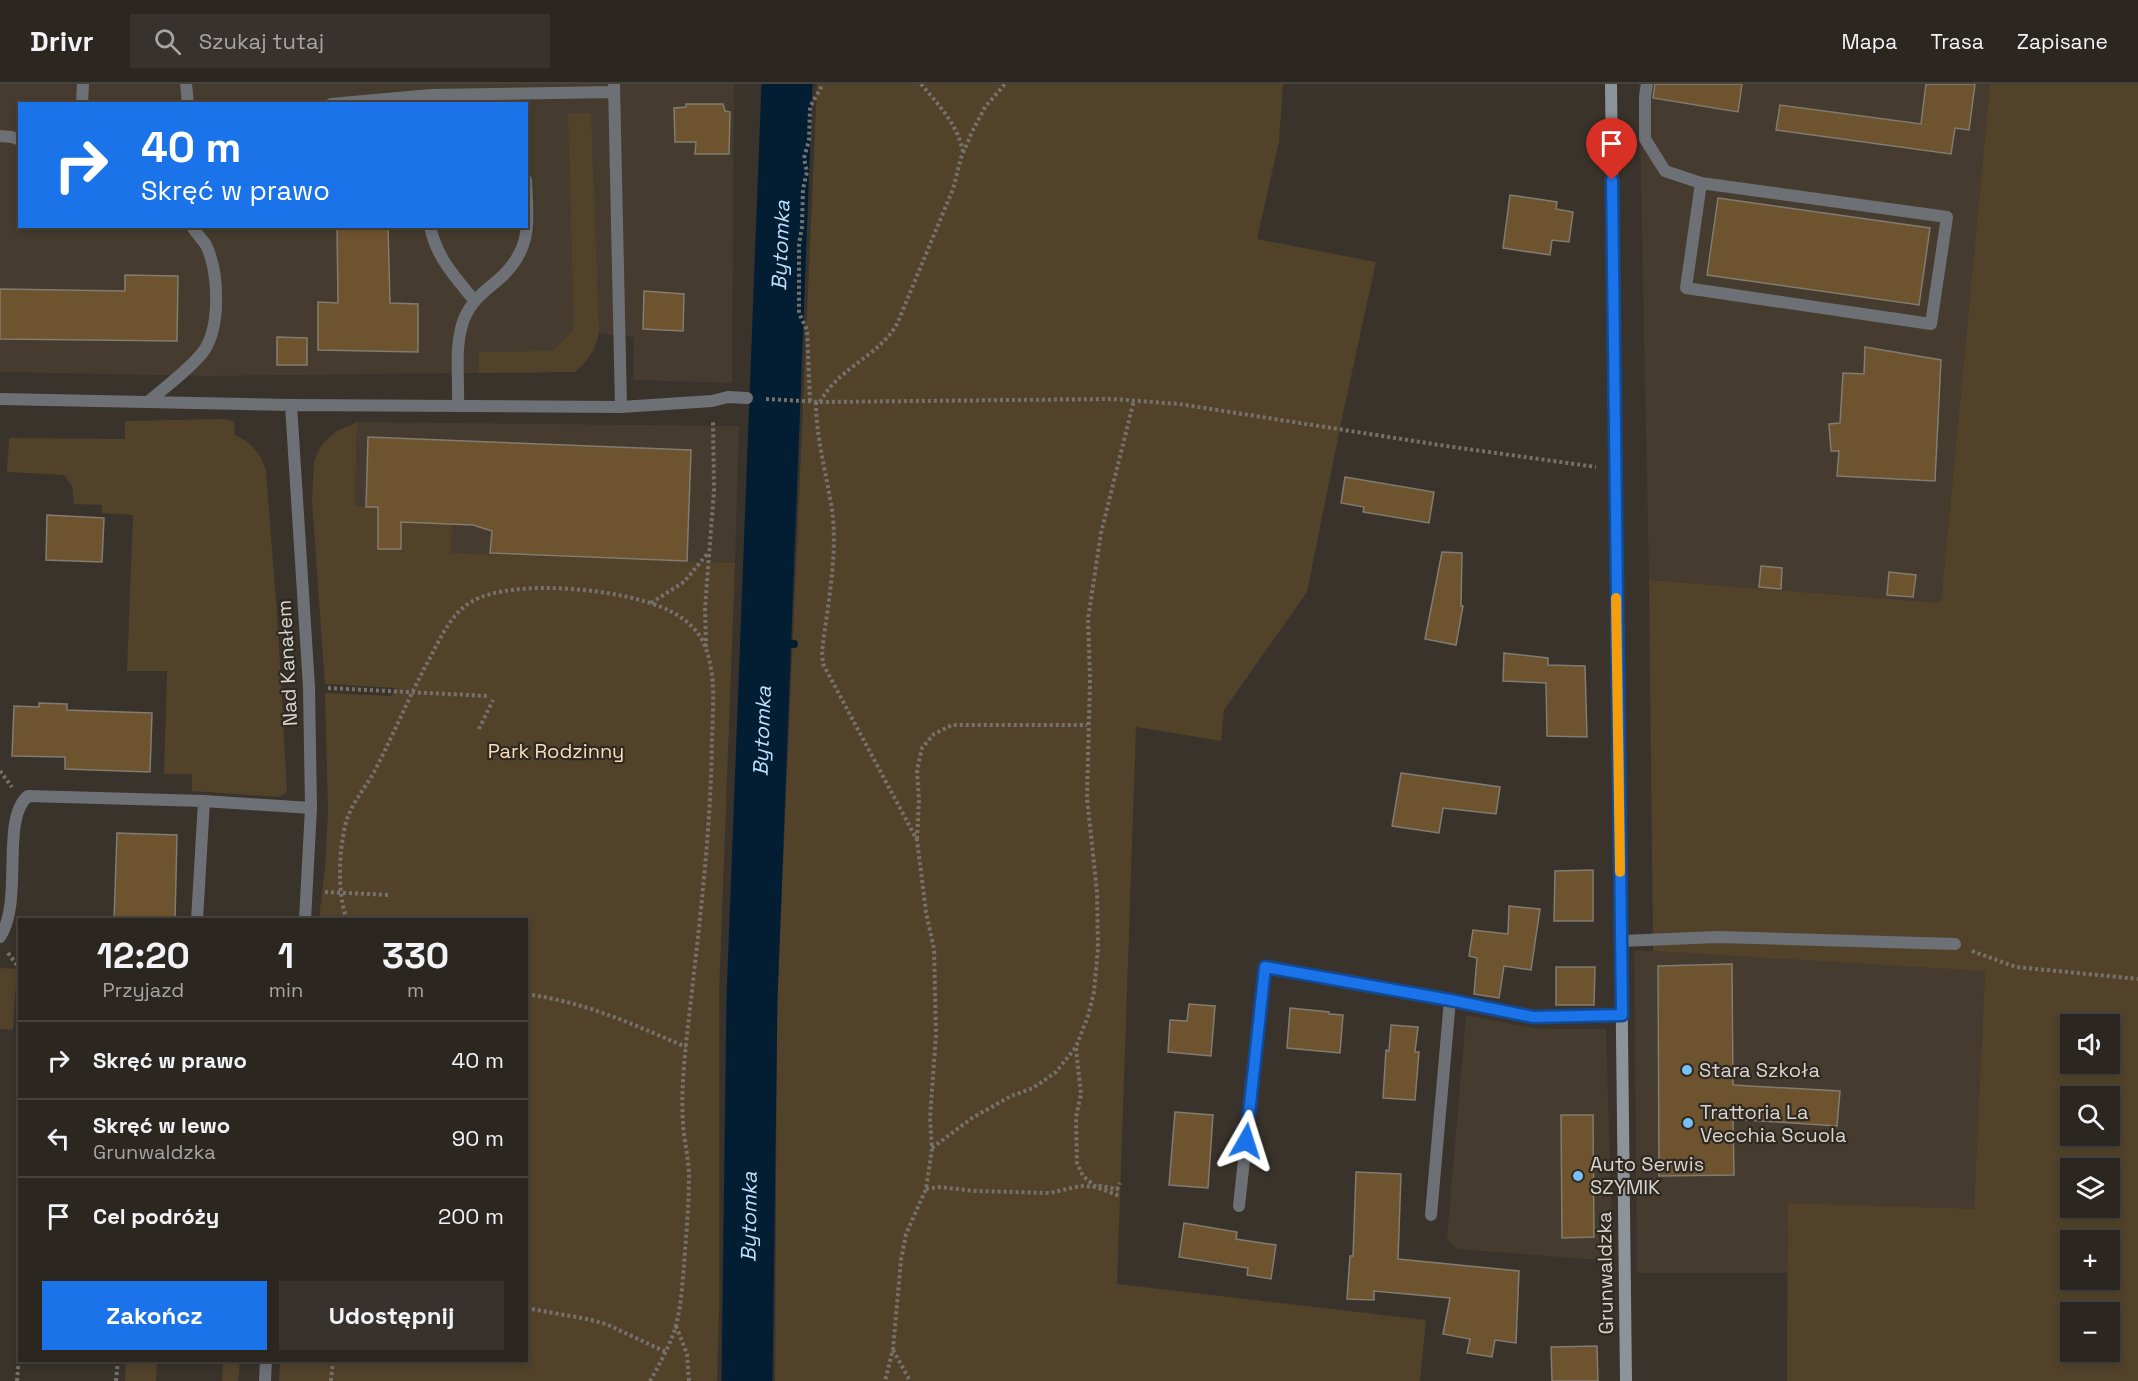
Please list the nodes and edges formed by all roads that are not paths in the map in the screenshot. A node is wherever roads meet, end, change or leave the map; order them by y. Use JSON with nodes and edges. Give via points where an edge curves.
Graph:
{"nodes":[{"id":1,"x":83,"y":84,"type":"edge"},
{"id":2,"x":186,"y":84,"type":"edge"},
{"id":3,"x":1611,"y":84,"type":"edge"},
{"id":4,"x":1647,"y":84,"type":"edge"},
{"id":5,"x":614,"y":88,"type":"edge"},
{"id":6,"x":82,"y":102,"type":"edge"},
{"id":7,"x":188,"y":102,"type":"edge"},
{"id":8,"x":354,"y":102,"type":"edge"},
{"id":9,"x":0,"y":136,"type":"edge"},
{"id":10,"x":18,"y":139,"type":"edge"},
{"id":11,"x":1701,"y":183,"type":"junction"},
{"id":12,"x":193,"y":228,"type":"edge"},
{"id":13,"x":430,"y":228,"type":"edge"},
{"id":14,"x":527,"y":228,"type":"edge"},
{"id":15,"x":474,"y":300,"type":"junction"},
{"id":16,"x":747,"y":398,"type":"road end"},
{"id":17,"x":0,"y":399,"type":"edge"},
{"id":18,"x":148,"y":402,"type":"junction"},
{"id":19,"x":291,"y":405,"type":"junction"},
{"id":20,"x":458,"y":406,"type":"junction"},
{"id":21,"x":621,"y":407,"type":"junction"},
{"id":22,"x":204,"y":801,"type":"junction"},
{"id":23,"x":311,"y":808,"type":"junction"},
{"id":24,"x":197,"y":918,"type":"edge"},
{"id":25,"x":305,"y":918,"type":"edge"},
{"id":26,"x":0,"y":937,"type":"edge"},
{"id":27,"x":1621,"y":941,"type":"junction"},
{"id":28,"x":1955,"y":944,"type":"road end"},
{"id":29,"x":1450,"y":1000,"type":"junction"},
{"id":30,"x":1622,"y":1015,"type":"junction"},
{"id":31,"x":1239,"y":1206,"type":"dead end"},
{"id":32,"x":1431,"y":1215,"type":"dead end"},
{"id":33,"x":266,"y":1362,"type":"edge"},
{"id":34,"x":265,"y":1381,"type":"edge"},
{"id":35,"x":1626,"y":1381,"type":"edge"}],
"edges":[{"from":1,"to":6,"type":"street"},
{"from":2,"to":7,"type":"street"},
{"from":3,"to":27,"type":"street","name":"Grunwaldzka"},
{"from":4,"to":11,"type":"street","via":[[1646,139],[1665,171]]},
{"from":5,"to":8,"type":"street"},
{"from":5,"to":21,"type":"street"},
{"from":9,"to":10,"type":"street"},
{"from":11,"to":11,"type":"street","via":[[1947,217],[1930,324],[1686,288]]},
{"from":12,"to":18,"type":"street","via":[[206,245],[215,275],[211,339],[202,354]]},
{"from":13,"to":15,"type":"street","via":[[442,262]]},
{"from":14,"to":15,"type":"street","via":[[523,249],[508,271]]},
{"from":15,"to":20,"type":"street","via":[[459,341]]},
{"from":16,"to":21,"type":"street"},
{"from":17,"to":18,"type":"street"},
{"from":18,"to":19,"type":"street"},
{"from":19,"to":20,"type":"street"},
{"from":19,"to":23,"type":"street","name":"Nad Kanałem","via":[[309,687]]},
{"from":20,"to":21,"type":"street"},
{"from":22,"to":23,"type":"street"},
{"from":22,"to":24,"type":"street"},
{"from":22,"to":26,"type":"street","via":[[39,795],[21,800],[13,813],[9,915]]},
{"from":23,"to":25,"type":"street","name":"Nad Kanałem"},
{"from":27,"to":28,"type":"street","via":[[1718,937]]},
{"from":27,"to":30,"type":"street","name":"Grunwaldzka"},
{"from":29,"to":30,"type":"street","via":[[1533,1017]]},
{"from":29,"to":31,"type":"street","via":[[1265,967]]},
{"from":29,"to":32,"type":"street"},
{"from":30,"to":35,"type":"street","name":"Grunwaldzka"},
{"from":33,"to":34,"type":"street"}]}
